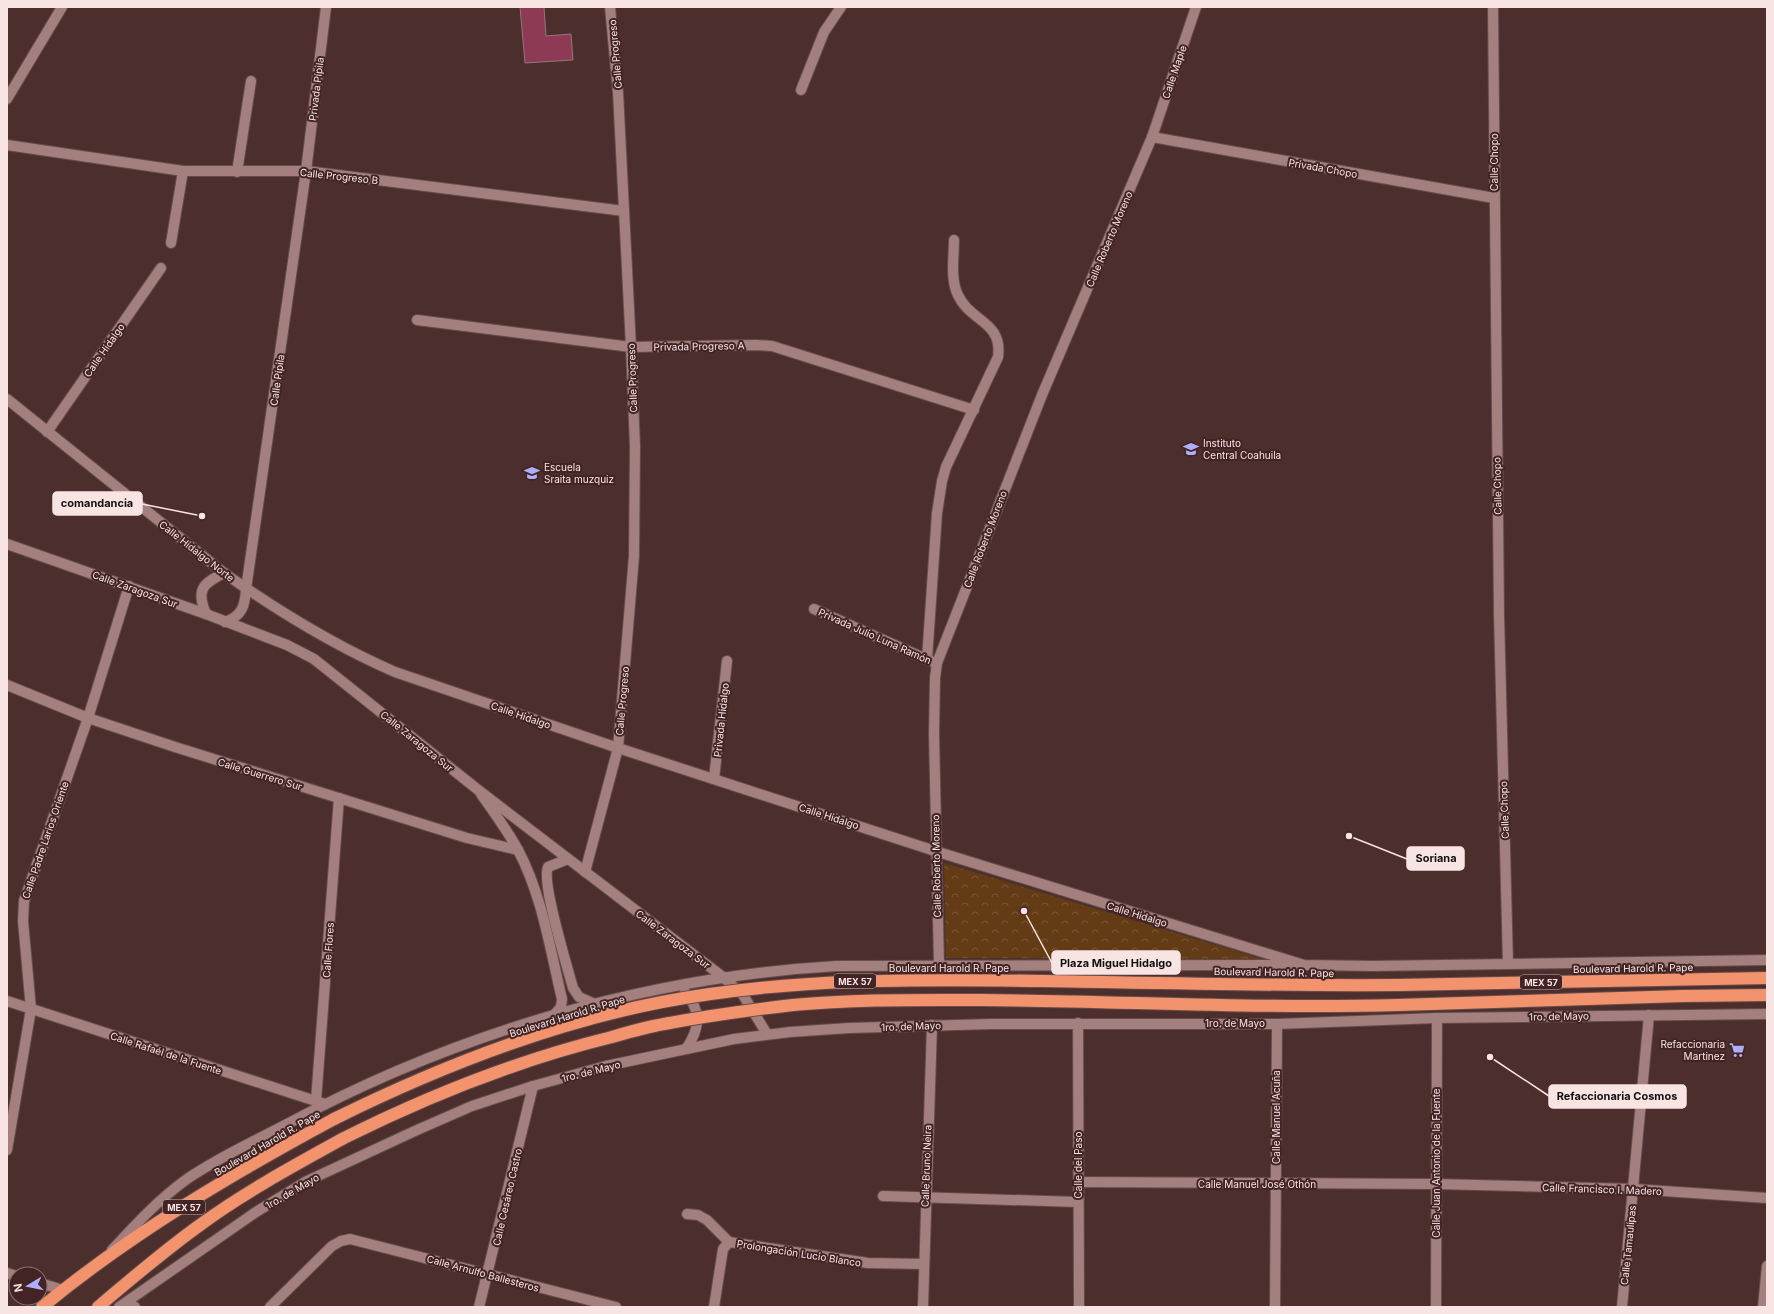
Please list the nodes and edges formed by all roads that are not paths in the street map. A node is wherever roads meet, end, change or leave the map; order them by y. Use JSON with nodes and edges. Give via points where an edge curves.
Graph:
{"nodes":[{"id":1,"x":62,"y":7,"type":"edge"},
{"id":2,"x":326,"y":7,"type":"edge"},
{"id":3,"x":610,"y":7,"type":"edge"},
{"id":4,"x":841,"y":7,"type":"edge"},
{"id":5,"x":1196,"y":7,"type":"edge"},
{"id":6,"x":1493,"y":7,"type":"edge"},
{"id":7,"x":251,"y":81,"type":"dead end"},
{"id":8,"x":801,"y":90,"type":"dead end"},
{"id":9,"x":7,"y":99,"type":"edge"},
{"id":10,"x":1152,"y":137,"type":"junction"},
{"id":11,"x":7,"y":145,"type":"edge"},
{"id":12,"x":183,"y":171,"type":"junction"},
{"id":13,"x":306,"y":171,"type":"junction"},
{"id":14,"x":237,"y":172,"type":"junction"},
{"id":15,"x":1494,"y":198,"type":"junction"},
{"id":16,"x":624,"y":211,"type":"junction"},
{"id":17,"x":954,"y":240,"type":"dead end"},
{"id":18,"x":171,"y":243,"type":"dead end"},
{"id":19,"x":161,"y":268,"type":"dead end"},
{"id":20,"x":417,"y":320,"type":"dead end"},
{"id":21,"x":631,"y":347,"type":"junction"},
{"id":22,"x":7,"y":399,"type":"edge"},
{"id":23,"x":974,"y":410,"type":"junction"},
{"id":24,"x":47,"y":432,"type":"junction"},
{"id":25,"x":7,"y":544,"type":"edge"},
{"id":26,"x":224,"y":573,"type":"junction"},
{"id":27,"x":129,"y":586,"type":"junction"},
{"id":28,"x":246,"y":589,"type":"junction"},
{"id":29,"x":814,"y":609,"type":"dead end"},
{"id":30,"x":206,"y":614,"type":"junction"},
{"id":31,"x":225,"y":622,"type":"junction"},
{"id":32,"x":339,"y":646,"type":"joint"},
{"id":33,"x":727,"y":661,"type":"dead end"},
{"id":34,"x":932,"y":661,"type":"junction"},
{"id":35,"x":7,"y":685,"type":"edge"},
{"id":36,"x":88,"y":718,"type":"junction"},
{"id":37,"x":618,"y":748,"type":"junction"},
{"id":38,"x":714,"y":779,"type":"junction"},
{"id":39,"x":477,"y":789,"type":"junction"},
{"id":40,"x":340,"y":798,"type":"junction"},
{"id":41,"x":518,"y":850,"type":"junction"},
{"id":42,"x":935,"y":851,"type":"junction"},
{"id":43,"x":568,"y":859,"type":"junction"},
{"id":44,"x":585,"y":872,"type":"junction"},
{"id":45,"x":1767,"y":960,"type":"edge"},
{"id":46,"x":939,"y":964,"type":"junction"},
{"id":47,"x":1508,"y":964,"type":"junction"},
{"id":48,"x":1304,"y":965,"type":"junction"},
{"id":49,"x":723,"y":976,"type":"junction"},
{"id":50,"x":1767,"y":978,"type":"edge"},
{"id":51,"x":674,"y":987,"type":"junction"},
{"id":52,"x":1767,"y":995,"type":"edge"},
{"id":53,"x":7,"y":1001,"type":"edge"},
{"id":54,"x":595,"y":1004,"type":"junction"},
{"id":55,"x":31,"y":1009,"type":"junction"},
{"id":56,"x":1767,"y":1014,"type":"edge"},
{"id":57,"x":554,"y":1015,"type":"junction"},
{"id":58,"x":1649,"y":1015,"type":"junction"},
{"id":59,"x":1437,"y":1018,"type":"junction"},
{"id":60,"x":1078,"y":1023,"type":"junction"},
{"id":61,"x":1276,"y":1024,"type":"junction"},
{"id":62,"x":932,"y":1025,"type":"junction"},
{"id":63,"x":767,"y":1034,"type":"junction"},
{"id":64,"x":686,"y":1049,"type":"junction"},
{"id":65,"x":534,"y":1086,"type":"junction"},
{"id":66,"x":321,"y":1102,"type":"junction"},
{"id":67,"x":7,"y":1150,"type":"edge"},
{"id":68,"x":1078,"y":1182,"type":"junction"},
{"id":69,"x":1276,"y":1184,"type":"junction"},
{"id":70,"x":1436,"y":1184,"type":"junction"},
{"id":71,"x":1634,"y":1189,"type":"junction"},
{"id":72,"x":883,"y":1196,"type":"dead end"},
{"id":73,"x":925,"y":1197,"type":"junction"},
{"id":74,"x":1767,"y":1198,"type":"edge"},
{"id":75,"x":1078,"y":1202,"type":"junction"},
{"id":76,"x":687,"y":1214,"type":"dead end"},
{"id":77,"x":729,"y":1242,"type":"junction"},
{"id":78,"x":105,"y":1258,"type":"junction"},
{"id":79,"x":923,"y":1264,"type":"junction"},
{"id":80,"x":1767,"y":1266,"type":"edge"},
{"id":81,"x":488,"y":1275,"type":"junction"},
{"id":82,"x":48,"y":1285,"type":"edge"},
{"id":83,"x":63,"y":1290,"type":"junction"},
{"id":84,"x":127,"y":1305,"type":"edge"},
{"id":85,"x":42,"y":1307,"type":"edge"},
{"id":86,"x":98,"y":1307,"type":"edge"},
{"id":87,"x":270,"y":1307,"type":"edge"},
{"id":88,"x":479,"y":1307,"type":"edge"},
{"id":89,"x":616,"y":1307,"type":"edge"},
{"id":90,"x":714,"y":1307,"type":"edge"},
{"id":91,"x":923,"y":1307,"type":"edge"},
{"id":92,"x":1079,"y":1307,"type":"edge"},
{"id":93,"x":1275,"y":1307,"type":"edge"},
{"id":94,"x":1436,"y":1307,"type":"edge"},
{"id":95,"x":1622,"y":1307,"type":"edge"},
{"id":96,"x":1764,"y":1307,"type":"edge"}],
"edges":[{"from":1,"to":9,"type":"street"},
{"from":2,"to":13,"type":"street","name":"Privada Pípila"},
{"from":3,"to":16,"type":"street","name":"Calle Progreso","via":[[618,92]]},
{"from":4,"to":8,"type":"street","via":[[824,32]]},
{"from":5,"to":10,"type":"street","name":"Calle Maple"},
{"from":6,"to":15,"type":"street","name":"Calle Chopo"},
{"from":7,"to":14,"type":"street"},
{"from":10,"to":15,"type":"street","name":"Privada Chopo"},
{"from":10,"to":34,"type":"street","name":"Calle Roberto Moreno"},
{"from":11,"to":12,"type":"street","name":"Calle Progreso B"},
{"from":12,"to":14,"type":"street","name":"Calle Progreso B"},
{"from":12,"to":18,"type":"street"},
{"from":13,"to":14,"type":"street","name":"Calle Progreso B"},
{"from":13,"to":16,"type":"street","name":"Calle Progreso B"},
{"from":13,"to":28,"type":"street","name":"Calle Pípila"},
{"from":15,"to":47,"type":"street","name":"Calle Chopo","via":[[1499,615]]},
{"from":16,"to":21,"type":"street","name":"Calle Progreso"},
{"from":17,"to":23,"type":"street","via":[[954,276],[958,296],[963,304],[993,330],[999,348],[998,357]]},
{"from":19,"to":24,"type":"street","name":"Calle Hidalgo"},
{"from":20,"to":21,"type":"street","name":"Privada Progreso A"},
{"from":21,"to":23,"type":"street","name":"Privada Progreso A","via":[[772,346]]},
{"from":21,"to":37,"type":"street","name":"Calle Progreso","via":[[634,556]]},
{"from":22,"to":24,"type":"street","name":"Calle Hidalgo Norte"},
{"from":23,"to":34,"type":"street","via":[[946,467],[939,495]]},
{"from":24,"to":26,"type":"street","name":"Calle Hidalgo Norte"},
{"from":25,"to":27,"type":"street","name":"Calle Zaragoza Sur"},
{"from":26,"to":28,"type":"street","name":"Calle Hidalgo Norte"},
{"from":26,"to":30,"type":"street","via":[[210,581],[202,590],[202,604]]},
{"from":27,"to":30,"type":"street","name":"Calle Zaragoza Sur"},
{"from":27,"to":36,"type":"street","name":"Calle Padre Larios Oriente"},
{"from":28,"to":31,"type":"street","via":[[242,611],[235,618]]},
{"from":28,"to":32,"type":"street","name":"Calle Hidalgo Norte"},
{"from":29,"to":34,"type":"street","name":"Privada Julio Luna Ramón"},
{"from":30,"to":31,"type":"street","name":"Calle Zaragoza Sur"},
{"from":31,"to":39,"type":"street","name":"Calle Zaragoza Sur","via":[[314,659]]},
{"from":32,"to":37,"type":"street","name":"Calle Hidalgo","via":[[395,672]]},
{"from":33,"to":38,"type":"street","name":"Privada Hidalgo"},
{"from":34,"to":42,"type":"street","name":"Calle Roberto Moreno","via":[[935,678]]},
{"from":35,"to":36,"type":"street","name":"Calle Guerrero Sur"},
{"from":36,"to":40,"type":"street","name":"Calle Guerrero Sur","via":[[175,748]]},
{"from":36,"to":55,"type":"street","name":"Calle Padre Larios Oriente","via":[[24,901],[23,921]]},
{"from":37,"to":38,"type":"street","name":"Calle Hidalgo"},
{"from":37,"to":44,"type":"street","name":"Calle Progreso"},
{"from":38,"to":42,"type":"street","name":"Calle Hidalgo"},
{"from":39,"to":41,"type":"street"},
{"from":39,"to":43,"type":"street","name":"Calle Zaragoza Sur"},
{"from":40,"to":41,"type":"street","name":"Calle Guerrero Sur","via":[[467,838]]},
{"from":40,"to":66,"type":"street","name":"Calle Flores"},
{"from":41,"to":57,"type":"street","via":[[547,934],[562,999],[561,1007]]},
{"from":42,"to":46,"type":"street","name":"Calle Roberto Moreno"},
{"from":42,"to":48,"type":"street","name":"Calle Hidalgo"},
{"from":43,"to":44,"type":"street","name":"Calle Zaragoza Sur"},
{"from":43,"to":54,"type":"street","via":[[548,867],[546,877],[573,988],[579,997]]},
{"from":44,"to":49,"type":"street","name":"Calle Zaragoza Sur"},
{"from":45,"to":47,"type":"street","name":"Calle Hidalgo"},
{"from":46,"to":48,"type":"street"},
{"from":46,"to":49,"type":"street","via":[[837,966]]},
{"from":47,"to":48,"type":"street","name":"Calle Hidalgo"},
{"from":49,"to":51,"type":"street"},
{"from":49,"to":63,"type":"street","name":"Calle Zaragoza Sur","via":[[744,995]]},
{"from":50,"to":78,"type":"highway","name":"Boulevard Harold R. Pape","number":"MEX 57","bridge":true,"via":[[1398,985],[947,979],[820,982],[663,1002],[573,1024],[446,1069],[382,1095],[268,1154]]},
{"from":51,"to":54,"type":"street"},
{"from":51,"to":64,"type":"street","via":[[684,991],[697,1011],[695,1037]]},
{"from":52,"to":86,"type":"highway","number":"MEX 57","bridge":true,"via":[[1351,1006],[1068,1001],[847,1001],[744,1011],[662,1024],[582,1044],[518,1064],[452,1088],[344,1138],[276,1176],[201,1224]]},
{"from":53,"to":55,"type":"street","name":"Calle Rafaél de la Fuente"},
{"from":54,"to":57,"type":"street"},
{"from":55,"to":66,"type":"street","name":"Calle Rafaél de la Fuente"},
{"from":55,"to":67,"type":"street","name":"Calle Padre Larios Oriente"},
{"from":56,"to":58,"type":"street","name":"1ro. de Mayo"},
{"from":57,"to":66,"type":"street","via":[[453,1048]]},
{"from":58,"to":59,"type":"street","name":"1ro. de Mayo"},
{"from":58,"to":71,"type":"street","name":"Calle Tamaulipas"},
{"from":59,"to":61,"type":"street","name":"1ro. de Mayo"},
{"from":59,"to":70,"type":"street","name":"Calle Juan Antonio de la Fuente"},
{"from":60,"to":61,"type":"street","name":"1ro. de Mayo"},
{"from":60,"to":62,"type":"street","name":"1ro. de Mayo"},
{"from":60,"to":68,"type":"street","name":"Calle del Paso"},
{"from":61,"to":69,"type":"street","name":"Calle Manuel Acuña"},
{"from":62,"to":63,"type":"street","name":"1ro. de Mayo"},
{"from":62,"to":73,"type":"street","name":"Calle Bruno Neira"},
{"from":63,"to":64,"type":"street","name":"1ro. de Mayo"},
{"from":64,"to":65,"type":"street","name":"1ro. de Mayo","via":[[606,1066]]},
{"from":65,"to":81,"type":"street","name":"Calle Cesáreo Castro"},
{"from":65,"to":84,"type":"street","name":"1ro. de Mayo","via":[[472,1106],[307,1181],[215,1239]]},
{"from":66,"to":78,"type":"street","via":[[189,1178],[144,1215]]},
{"from":68,"to":69,"type":"street","name":"Calle Manuel José Othón"},
{"from":68,"to":75,"type":"street","name":"Calle del Paso"},
{"from":69,"to":70,"type":"street","name":"Calle Manuel José Othón"},
{"from":69,"to":93,"type":"street","name":"Calle Manuel Acuña"},
{"from":70,"to":71,"type":"street","name":"Calle Francisco I. Madero"},
{"from":70,"to":94,"type":"street","name":"Calle Juan Antonio de la Fuente"},
{"from":71,"to":74,"type":"street","name":"Calle Francisco I. Madero"},
{"from":71,"to":95,"type":"street","name":"Calle Tamaulipas"},
{"from":72,"to":73,"type":"street"},
{"from":73,"to":75,"type":"street"},
{"from":73,"to":79,"type":"street","name":"Calle Bruno Neira"},
{"from":75,"to":92,"type":"street","name":"Calle del Paso"},
{"from":76,"to":77,"type":"street","name":"Prolongación Lucio Blanco","via":[[698,1215],[708,1220]]},
{"from":77,"to":79,"type":"street","name":"Prolongación Lucio Blanco","via":[[868,1263]]},
{"from":77,"to":90,"type":"street","via":[[723,1249]]},
{"from":78,"to":83,"type":"highway","name":"Boulevard Harold R. Pape","number":"MEX 57"},
{"from":79,"to":91,"type":"street","name":"Calle Bruno Neira"},
{"from":80,"to":96,"type":"street"},
{"from":81,"to":87,"type":"street","name":"Calle Arnulfo Ballesteros","via":[[350,1239],[332,1246]]},
{"from":81,"to":88,"type":"street","name":"Calle Cesáreo Castro"},
{"from":81,"to":89,"type":"street","name":"Calle Arnulfo Ballesteros"},
{"from":82,"to":83,"type":"street"},
{"from":83,"to":85,"type":"highway","name":"Boulevard Harold R. Pape","number":"MEX 57"}]}
